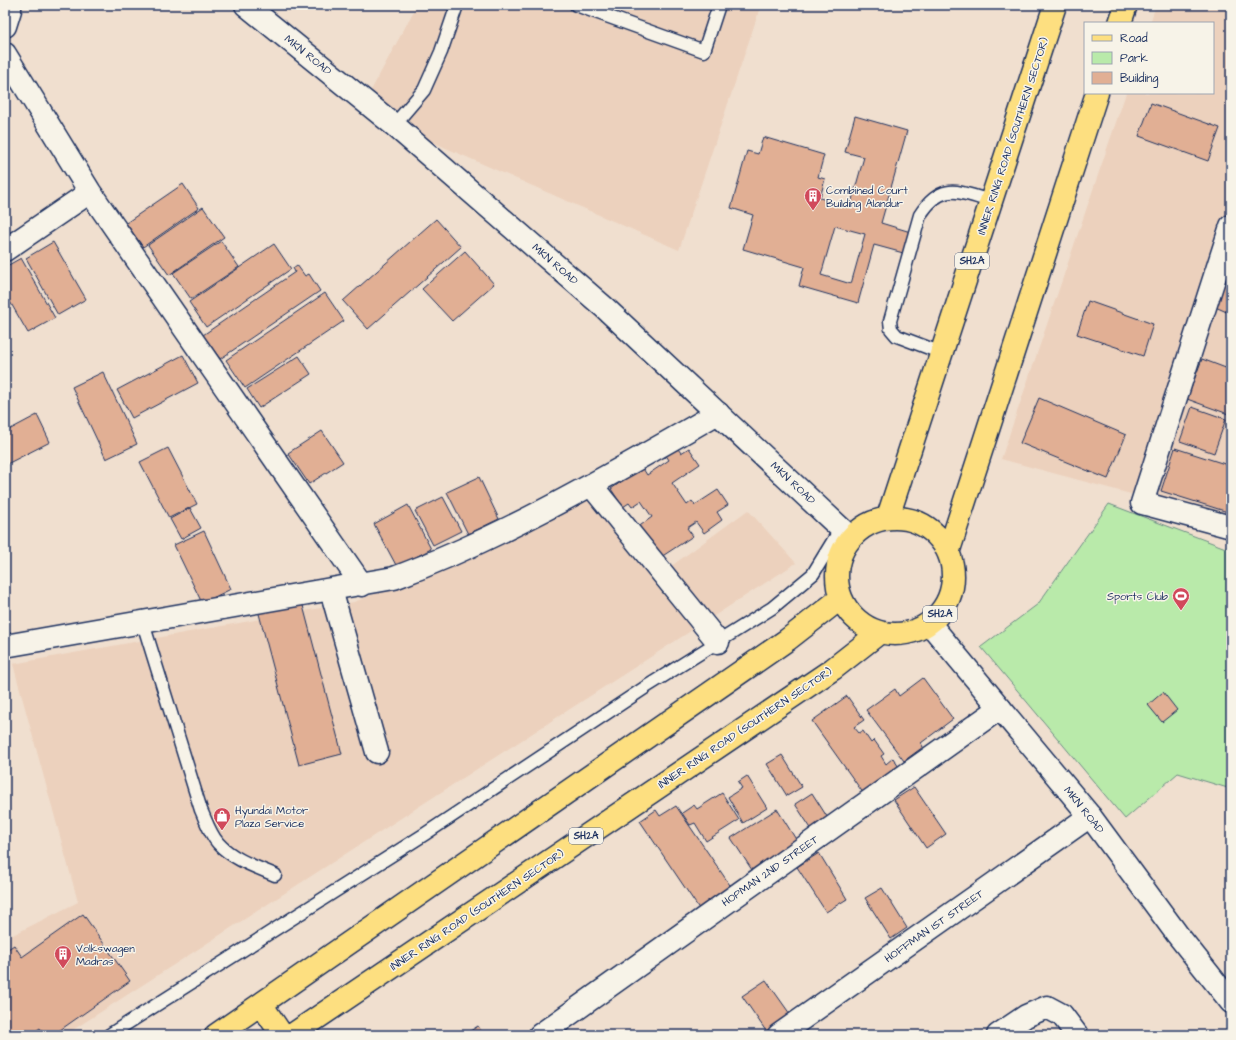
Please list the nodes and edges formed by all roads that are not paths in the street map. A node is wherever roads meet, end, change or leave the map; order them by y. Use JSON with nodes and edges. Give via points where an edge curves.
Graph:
{"nodes":[{"id":1,"x":10,"y":5,"type":"edge"},
{"id":2,"x":246,"y":5,"type":"edge"},
{"id":3,"x":457,"y":5,"type":"edge"},
{"id":4,"x":576,"y":5,"type":"edge"},
{"id":5,"x":719,"y":5,"type":"edge"},
{"id":6,"x":1055,"y":5,"type":"edge"},
{"id":7,"x":1126,"y":5,"type":"edge"},
{"id":8,"x":1120,"y":22,"type":"edge"},
{"id":9,"x":5,"y":26,"type":"edge"},
{"id":10,"x":5,"y":54,"type":"edge"},
{"id":11,"x":1097,"y":94,"type":"edge"},
{"id":12,"x":394,"y":125,"type":"junction"},
{"id":13,"x":90,"y":192,"type":"junction"},
{"id":14,"x":991,"y":201,"type":"junction"},
{"id":15,"x":1231,"y":226,"type":"edge"},
{"id":16,"x":5,"y":250,"type":"edge"},
{"id":17,"x":942,"y":353,"type":"junction"},
{"id":18,"x":718,"y":413,"type":"junction"},
{"id":19,"x":591,"y":485,"type":"junction"},
{"id":20,"x":888,"y":517,"type":"junction"},
{"id":21,"x":1231,"y":527,"type":"edge"},
{"id":22,"x":846,"y":533,"type":"junction"},
{"id":23,"x":948,"y":550,"type":"junction"},
{"id":24,"x":362,"y":585,"type":"junction"},
{"id":25,"x":331,"y":590,"type":"junction"},
{"id":26,"x":840,"y":598,"type":"junction"},
{"id":27,"x":143,"y":623,"type":"junction"},
{"id":28,"x":930,"y":624,"type":"junction"},
{"id":29,"x":879,"y":633,"type":"junction"},
{"id":30,"x":718,"y":642,"type":"junction"},
{"id":31,"x":5,"y":646,"type":"edge"},
{"id":32,"x":1000,"y":708,"type":"junction"},
{"id":33,"x":377,"y":752,"type":"dead end"},
{"id":34,"x":1090,"y":816,"type":"junction"},
{"id":35,"x":275,"y":875,"type":"dead end"},
{"id":36,"x":1231,"y":1002,"type":"edge"},
{"id":37,"x":261,"y":1004,"type":"junction"},
{"id":38,"x":109,"y":1035,"type":"edge"},
{"id":39,"x":216,"y":1035,"type":"edge"},
{"id":40,"x":282,"y":1035,"type":"edge"},
{"id":41,"x":292,"y":1035,"type":"edge"},
{"id":42,"x":540,"y":1035,"type":"edge"},
{"id":43,"x":779,"y":1035,"type":"edge"},
{"id":44,"x":998,"y":1035,"type":"edge"},
{"id":45,"x":1077,"y":1035,"type":"edge"}],
"edges":[{"from":1,"to":9,"type":"street"},
{"from":2,"to":12,"type":"street","name":"MKN ROAD"},
{"from":3,"to":12,"type":"lane","via":[[441,52],[424,90]]},
{"from":4,"to":5,"type":"lane","via":[[704,51]]},
{"from":6,"to":14,"type":"main road","name":"INNER RING ROAD (SOUTHERN SECTOR)","number":"SH2A"},
{"from":7,"to":8,"type":"main road"},
{"from":10,"to":13,"type":"street"},
{"from":11,"to":23,"type":"main road"},
{"from":12,"to":18,"type":"street","name":"MKN ROAD","via":[[605,308]]},
{"from":13,"to":16,"type":"street"},
{"from":13,"to":24,"type":"street"},
{"from":14,"to":17,"type":"main road","name":"INNER RING ROAD (SOUTHERN SECTOR)","number":"SH2A"},
{"from":14,"to":17,"type":"lane","via":[[951,191],[929,200],[920,215],[890,321],[891,329],[897,336]]},
{"from":15,"to":21,"type":"street","via":[[1142,503]]},
{"from":17,"to":20,"type":"main road","name":"INNER RING ROAD (SOUTHERN SECTOR)","number":"SH2A"},
{"from":18,"to":19,"type":"street"},
{"from":18,"to":22,"type":"street","name":"MKN ROAD"},
{"from":19,"to":24,"type":"street","via":[[423,568]]},
{"from":19,"to":30,"type":"street"},
{"from":20,"to":22,"type":"main road","number":"SH2A"},
{"from":20,"to":23,"type":"main road","number":"SH2A","via":[[913,520],[924,525],[934,531]]},
{"from":22,"to":26,"type":"main road","number":"SH2A","via":[[836,574]]},
{"from":22,"to":30,"type":"lane","via":[[813,574],[772,608]]},
{"from":23,"to":28,"type":"main road","number":"SH2A","via":[[954,574],[951,596],[944,610]]},
{"from":24,"to":25,"type":"street"},
{"from":25,"to":27,"type":"street"},
{"from":25,"to":33,"type":"street"},
{"from":26,"to":29,"type":"main road","number":"SH2A","via":[[855,619]]},
{"from":26,"to":37,"type":"main road","via":[[780,644]]},
{"from":27,"to":31,"type":"street"},
{"from":27,"to":35,"type":"lane","via":[[201,810],[210,830],[219,843],[236,857]]},
{"from":28,"to":29,"type":"main road","number":"SH2A","via":[[904,634]]},
{"from":28,"to":32,"type":"street","name":"MKN ROAD"},
{"from":29,"to":41,"type":"main road","name":"INNER RING ROAD (SOUTHERN SECTOR)","number":"SH2A","via":[[833,669]]},
{"from":30,"to":38,"type":"lane","via":[[425,834]]},
{"from":32,"to":34,"type":"street","name":"MKN ROAD"},
{"from":32,"to":42,"type":"street","name":"HOPMAN 2ND STREET"},
{"from":34,"to":36,"type":"street","name":"MKN ROAD"},
{"from":34,"to":43,"type":"street","name":"HOFFMAN 1ST STREET"},
{"from":37,"to":39,"type":"main road"},
{"from":37,"to":40,"type":"main road"},
{"from":44,"to":45,"type":"street","via":[[1026,1016],[1047,1006],[1062,1015]]}]}
